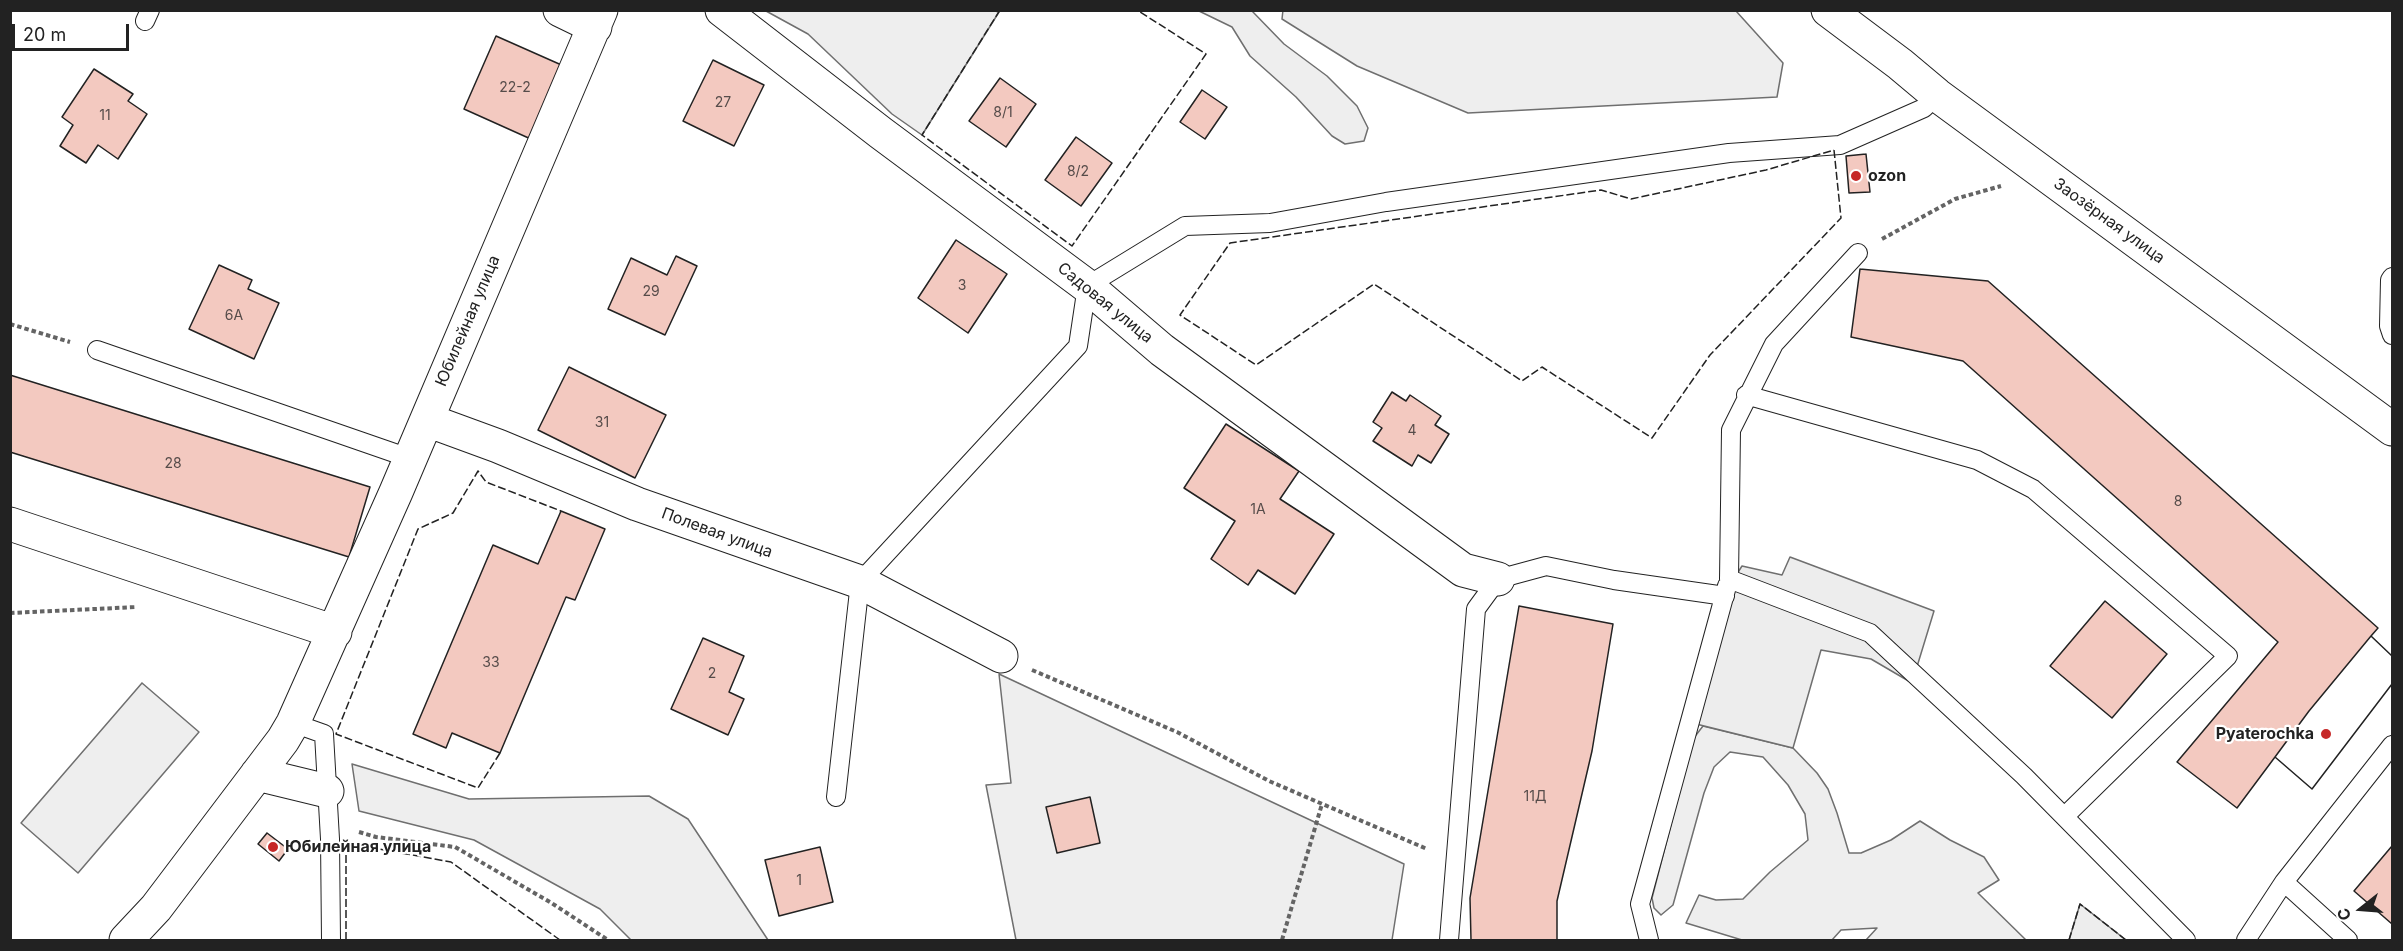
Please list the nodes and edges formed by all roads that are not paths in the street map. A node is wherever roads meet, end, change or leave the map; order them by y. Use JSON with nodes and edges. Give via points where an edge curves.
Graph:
{"nodes":[{"id":1,"x":560,"y":10,"type":"edge"},
{"id":2,"x":722,"y":10,"type":"edge"},
{"id":3,"x":1828,"y":10,"type":"edge"},
{"id":4,"x":598,"y":19,"type":"edge"},
{"id":5,"x":1937,"y":95,"type":"junction"},
{"id":6,"x":1858,"y":253,"type":"road end"},
{"id":7,"x":2392,"y":277,"type":"edge"},
{"id":8,"x":1087,"y":286,"type":"junction"},
{"id":9,"x":2392,"y":335,"type":"edge"},
{"id":10,"x":97,"y":350,"type":"road end"},
{"id":11,"x":1746,"y":395,"type":"junction"},
{"id":12,"x":427,"y":420,"type":"junction"},
{"id":13,"x":2392,"y":429,"type":"edge"},
{"id":14,"x":409,"y":458,"type":"junction"},
{"id":15,"x":10,"y":524,"type":"edge"},
{"id":16,"x":1498,"y":579,"type":"junction"},
{"id":17,"x":860,"y":582,"type":"junction"},
{"id":18,"x":1727,"y":588,"type":"junction"},
{"id":19,"x":335,"y":632,"type":"junction"},
{"id":20,"x":1001,"y":656,"type":"road end"},
{"id":21,"x":293,"y":723,"type":"junction"},
{"id":22,"x":2392,"y":746,"type":"edge"},
{"id":23,"x":257,"y":774,"type":"junction"},
{"id":24,"x":327,"y":791,"type":"junction"},
{"id":25,"x":836,"y":797,"type":"dead end"},
{"id":26,"x":2065,"y":816,"type":"junction"},
{"id":27,"x":2284,"y":882,"type":"junction"},
{"id":28,"x":126,"y":940,"type":"edge"},
{"id":29,"x":331,"y":940,"type":"edge"},
{"id":30,"x":1449,"y":940,"type":"edge"},
{"id":31,"x":1649,"y":940,"type":"edge"},
{"id":32,"x":2187,"y":940,"type":"edge"},
{"id":33,"x":2246,"y":940,"type":"edge"},
{"id":34,"x":2348,"y":940,"type":"edge"}],
"edges":[{"from":1,"to":4,"type":"street"},
{"from":2,"to":8,"type":"street","name":"Садовая улица"},
{"from":3,"to":5,"type":"street","name":"Заозёрная улица"},
{"from":4,"to":12,"type":"street","name":"Юбилейная улица"},
{"from":5,"to":8,"type":"lane","via":[[1924,108],[1840,145],[1729,153],[1386,202],[1270,223],[1185,225]]},
{"from":5,"to":13,"type":"street","name":"Заозёрная улица"},
{"from":6,"to":11,"type":"lane","via":[[1774,344]]},
{"from":7,"to":9,"type":"lane"},
{"from":8,"to":16,"type":"street","name":"Садовая улица","via":[[1162,350],[1463,570]]},
{"from":8,"to":17,"type":"lane","via":[[1078,346]]},
{"from":10,"to":14,"type":"lane"},
{"from":11,"to":18,"type":"lane","via":[[1731,430]]},
{"from":11,"to":26,"type":"lane","via":[[1977,460],[2033,489],[2228,656]]},
{"from":12,"to":14,"type":"street","name":"Юбилейная улица"},
{"from":12,"to":17,"type":"street","name":"Полевая улица","via":[[637,504]]},
{"from":14,"to":19,"type":"street","name":"Юбилейная улица"},
{"from":15,"to":19,"type":"street"},
{"from":16,"to":18,"type":"lane","via":[[1546,566],[1614,580]]},
{"from":16,"to":30,"type":"lane","via":[[1476,609]]},
{"from":17,"to":20,"type":"street","name":"Полевая улица"},
{"from":17,"to":25,"type":"lane"},
{"from":18,"to":26,"type":"lane","via":[[1870,633]]},
{"from":18,"to":31,"type":"lane","via":[[1640,904]]},
{"from":19,"to":21,"type":"street","name":"Юбилейная улица"},
{"from":21,"to":23,"type":"street","name":"Юбилейная улица"},
{"from":21,"to":24,"type":"lane","via":[[324,734]]},
{"from":22,"to":27,"type":"lane"},
{"from":23,"to":24,"type":"street"},
{"from":23,"to":28,"type":"street","name":"Юбилейная улица","via":[[156,908]]},
{"from":24,"to":29,"type":"lane"},
{"from":26,"to":32,"type":"lane"},
{"from":27,"to":33,"type":"lane"},
{"from":27,"to":34,"type":"lane"}]}
